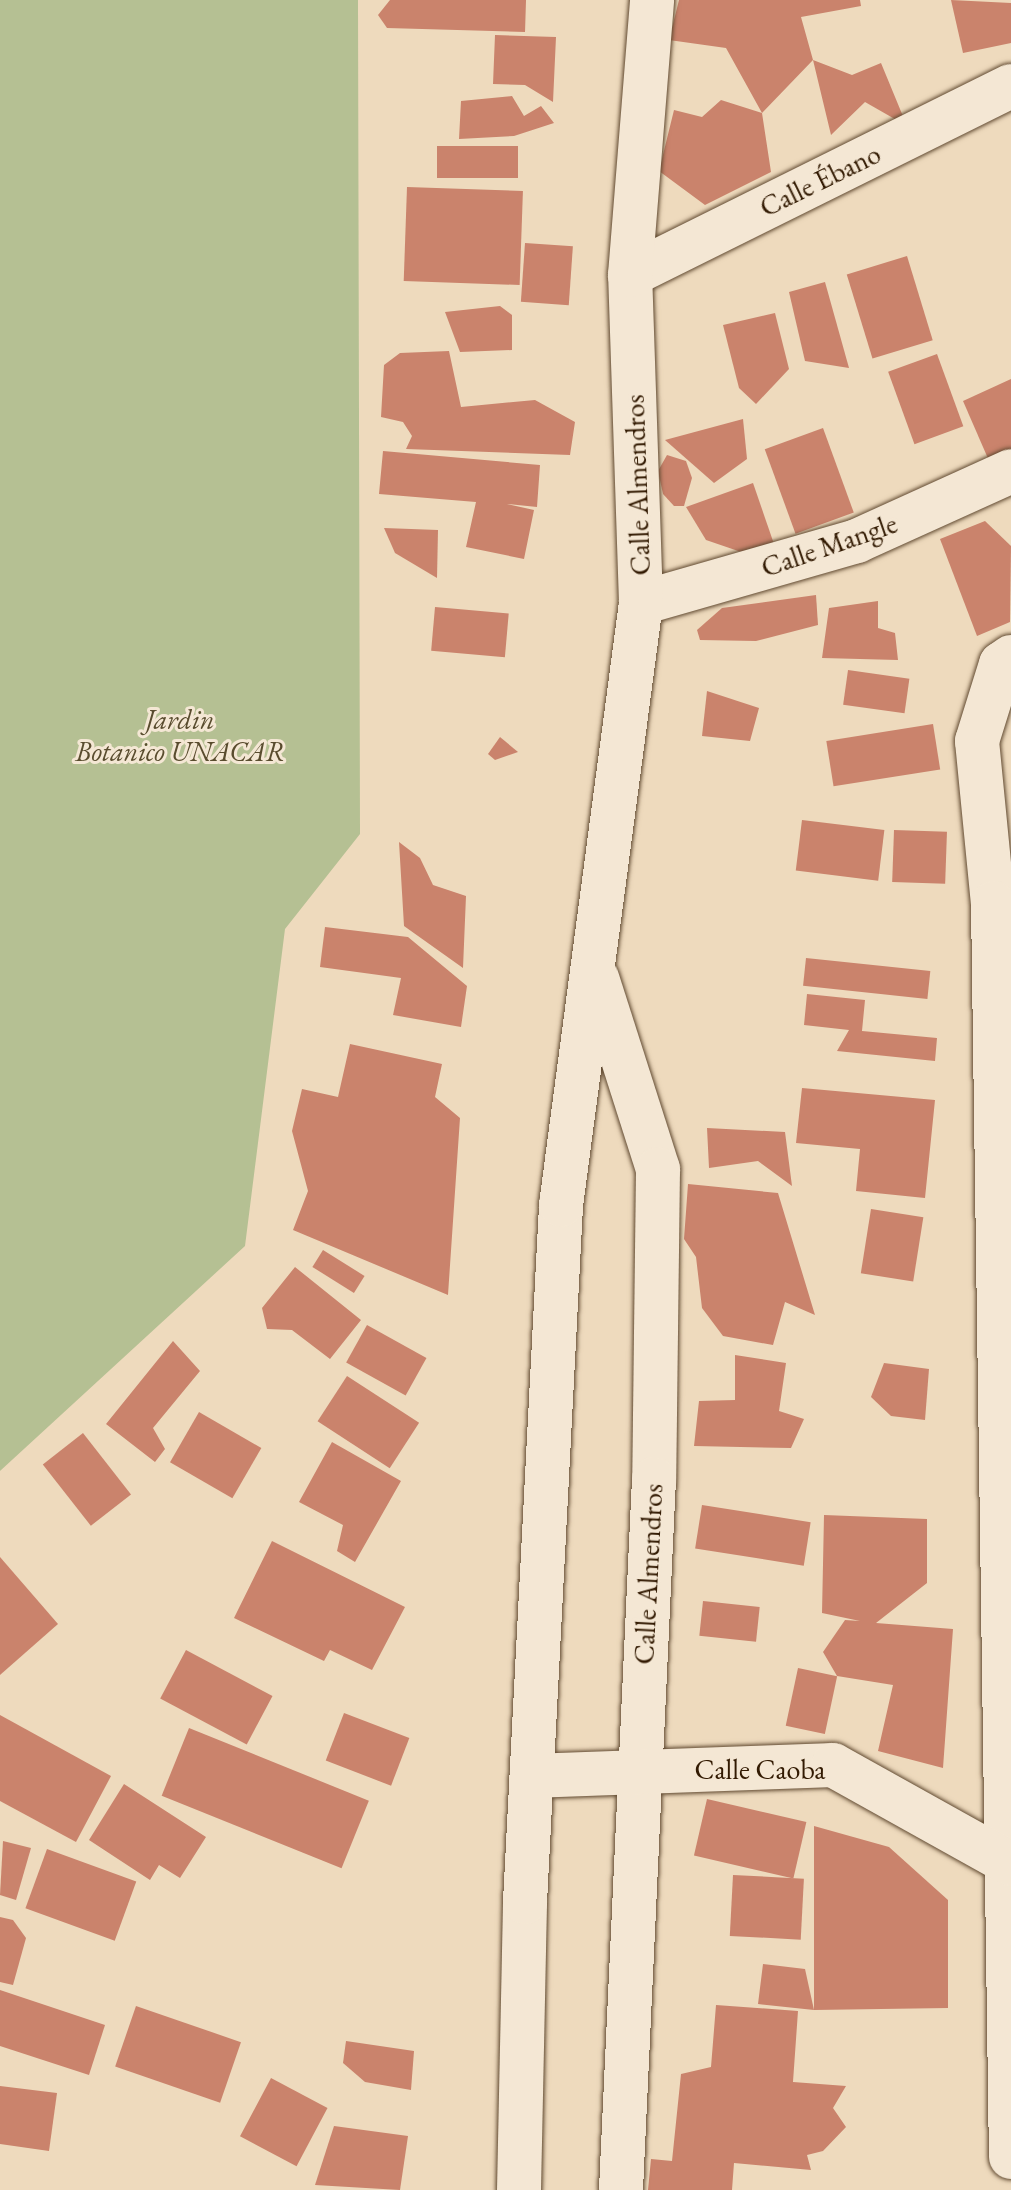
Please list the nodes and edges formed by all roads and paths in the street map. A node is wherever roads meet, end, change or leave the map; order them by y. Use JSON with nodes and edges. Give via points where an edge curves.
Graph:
{"nodes":[{"id":1,"x":652,"y":0,"type":"edge"},
{"id":2,"x":1011,"y":86,"type":"edge"},
{"id":3,"x":630,"y":275,"type":"junction"},
{"id":4,"x":1011,"y":471,"type":"edge"},
{"id":5,"x":641,"y":603,"type":"junction"},
{"id":6,"x":1011,"y":657,"type":"edge"},
{"id":7,"x":594,"y":968,"type":"junction"},
{"id":8,"x":636,"y":1771,"type":"junction"},
{"id":9,"x":532,"y":1776,"type":"junction"},
{"id":10,"x":1009,"y":1862,"type":"edge"},
{"id":11,"x":1011,"y":2157,"type":"edge"},
{"id":12,"x":519,"y":2190,"type":"edge"},
{"id":13,"x":621,"y":2190,"type":"edge"}],
"edges":[{"from":1,"to":3,"type":"street","name":"Calle Almendros"},
{"from":2,"to":3,"type":"street","name":"Calle Ébano"},
{"from":3,"to":5,"type":"street","name":"Calle Almendros"},
{"from":4,"to":5,"type":"street","name":"Calle Mangle","via":[[857,541]]},
{"from":5,"to":7,"type":"street","name":"Calle Almendros"},
{"from":6,"to":10,"type":"street","via":[[1001,664],[977,741],[993,903]]},
{"from":7,"to":8,"type":"street","name":"Calle Almendros","via":[[658,1169],[654,1479]]},
{"from":7,"to":9,"type":"street","name":"Calle Almendros","via":[[561,1205]]},
{"from":8,"to":9,"type":"street","name":"Calle Caoba"},
{"from":8,"to":10,"type":"street","name":"Calle Caoba","via":[[833,1765]]},
{"from":8,"to":13,"type":"street","name":"Calle Almendros"},
{"from":9,"to":12,"type":"street","name":"Calle Almendros"},
{"from":10,"to":11,"type":"street"}]}
